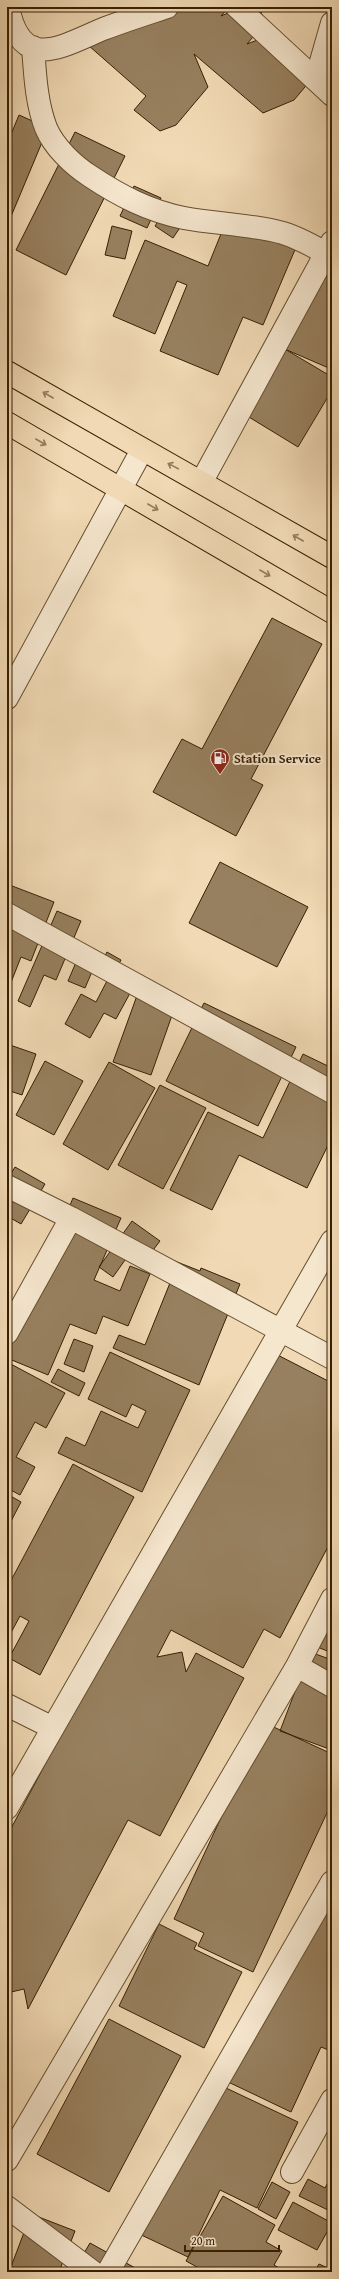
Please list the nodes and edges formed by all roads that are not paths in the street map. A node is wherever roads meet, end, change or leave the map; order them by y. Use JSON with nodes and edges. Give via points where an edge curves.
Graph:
{"nodes":[{"id":1,"x":8,"y":7,"type":"edge"},
{"id":2,"x":167,"y":7,"type":"edge"},
{"id":3,"x":238,"y":7,"type":"edge"},
{"id":4,"x":332,"y":23,"type":"edge"},
{"id":5,"x":33,"y":47,"type":"junction"},
{"id":6,"x":316,"y":79,"type":"junction"},
{"id":7,"x":332,"y":94,"type":"edge"},
{"id":8,"x":330,"y":251,"type":"edge"},
{"id":9,"x":7,"y":372,"type":"edge"},
{"id":10,"x":7,"y":422,"type":"edge"},
{"id":11,"x":142,"y":450,"type":"junction"},
{"id":12,"x":202,"y":482,"type":"junction"},
{"id":13,"x":122,"y":489,"type":"junction"},
{"id":14,"x":332,"y":557,"type":"edge"},
{"id":15,"x":332,"y":612,"type":"edge"},
{"id":16,"x":7,"y":698,"type":"edge"},
{"id":17,"x":7,"y":914,"type":"edge"},
{"id":18,"x":332,"y":1092,"type":"edge"},
{"id":19,"x":7,"y":1186,"type":"edge"},
{"id":20,"x":71,"y":1218,"type":"junction"},
{"id":21,"x":332,"y":1240,"type":"edge"},
{"id":22,"x":280,"y":1329,"type":"junction"},
{"id":23,"x":7,"y":1333,"type":"edge"},
{"id":24,"x":332,"y":1358,"type":"edge"},
{"id":25,"x":332,"y":1599,"type":"edge"},
{"id":26,"x":297,"y":1666,"type":"junction"},
{"id":27,"x":332,"y":1686,"type":"edge"},
{"id":28,"x":7,"y":1705,"type":"edge"},
{"id":29,"x":53,"y":1728,"type":"junction"},
{"id":30,"x":7,"y":1808,"type":"edge"},
{"id":31,"x":332,"y":1882,"type":"edge"},
{"id":32,"x":332,"y":2100,"type":"edge"},
{"id":33,"x":7,"y":2160,"type":"edge"},
{"id":34,"x":292,"y":2172,"type":"dead end"},
{"id":35,"x":7,"y":2207,"type":"edge"},
{"id":36,"x":93,"y":2272,"type":"edge"},
{"id":37,"x":108,"y":2272,"type":"edge"}],
"edges":[{"from":1,"to":5,"type":"street","via":[[11,24],[21,40]]},
{"from":2,"to":5,"type":"street","via":[[60,48],[46,51]]},
{"from":3,"to":6,"type":"street"},
{"from":4,"to":6,"type":"street"},
{"from":5,"to":8,"type":"street","via":[[37,93],[46,128],[61,151],[80,169],[132,202],[158,212],[284,234]]},
{"from":6,"to":7,"type":"street"},
{"from":8,"to":12,"type":"street"},
{"from":11,"to":9,"type":"main road","one_way":true},
{"from":10,"to":13,"type":"main road","one_way":true},
{"from":12,"to":11,"type":"main road","one_way":true},
{"from":11,"to":13,"type":"street"},
{"from":14,"to":12,"type":"main road","one_way":true},
{"from":13,"to":15,"type":"main road","one_way":true},
{"from":13,"to":16,"type":"street"},
{"from":17,"to":18,"type":"street"},
{"from":19,"to":20,"type":"street"},
{"from":20,"to":22,"type":"street"},
{"from":20,"to":23,"type":"street"},
{"from":21,"to":22,"type":"street"},
{"from":22,"to":24,"type":"street"},
{"from":22,"to":29,"type":"street"},
{"from":25,"to":26,"type":"street"},
{"from":26,"to":27,"type":"street"},
{"from":26,"to":33,"type":"street"},
{"from":28,"to":29,"type":"street"},
{"from":29,"to":30,"type":"street"},
{"from":31,"to":37,"type":"street"},
{"from":32,"to":34,"type":"street"},
{"from":35,"to":36,"type":"street"}]}
